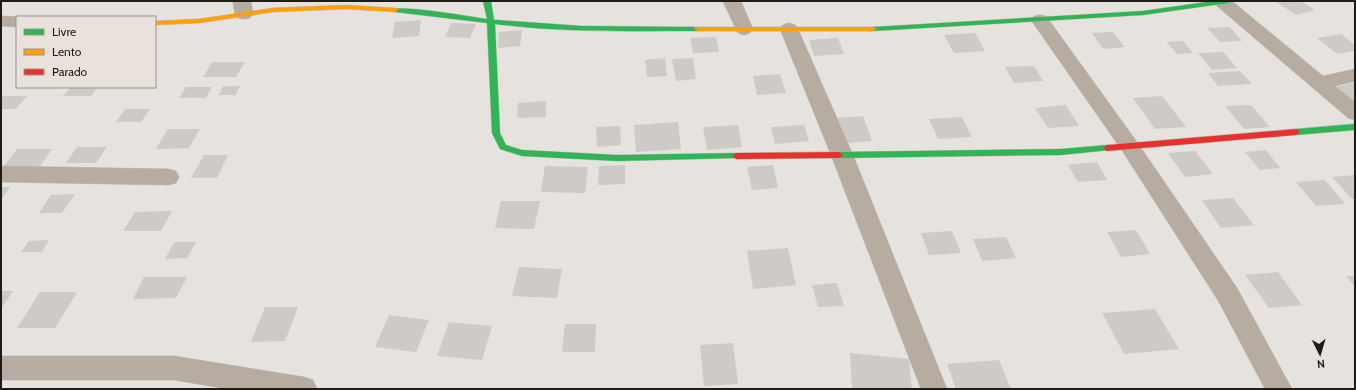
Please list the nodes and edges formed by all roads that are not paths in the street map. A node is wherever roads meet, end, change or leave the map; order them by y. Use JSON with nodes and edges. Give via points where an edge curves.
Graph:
{"nodes":[{"id":1,"x":487,"y":1,"type":"edge"},
{"id":2,"x":732,"y":1,"type":"edge"},
{"id":3,"x":1226,"y":2,"type":"edge"},
{"id":4,"x":243,"y":8,"type":"edge"},
{"id":5,"x":1,"y":20,"type":"edge"},
{"id":6,"x":1040,"y":20,"type":"junction"},
{"id":7,"x":491,"y":21,"type":"junction"},
{"id":8,"x":16,"y":22,"type":"edge"},
{"id":9,"x":156,"y":23,"type":"edge"},
{"id":10,"x":744,"y":29,"type":"junction"},
{"id":11,"x":788,"y":29,"type":"junction"},
{"id":12,"x":1355,"y":75,"type":"edge"},
{"id":13,"x":1320,"y":83,"type":"junction"},
{"id":14,"x":1355,"y":113,"type":"edge"},
{"id":15,"x":1355,"y":127,"type":"edge"},
{"id":16,"x":1130,"y":147,"type":"junction"},
{"id":17,"x":842,"y":155,"type":"junction"},
{"id":18,"x":1,"y":174,"type":"edge"},
{"id":19,"x":168,"y":177,"type":"dead end"},
{"id":20,"x":1,"y":368,"type":"edge"},
{"id":21,"x":304,"y":389,"type":"edge"},
{"id":22,"x":934,"y":389,"type":"edge"},
{"id":23,"x":1280,"y":389,"type":"edge"}],
"edges":[{"from":1,"to":7,"type":"street"},
{"from":2,"to":10,"type":"street"},
{"from":3,"to":6,"type":"street","via":[[1143,14]]},
{"from":3,"to":13,"type":"street"},
{"from":4,"to":7,"type":"street","via":[[273,10],[346,7],[421,11]]},
{"from":4,"to":9,"type":"street","via":[[199,21]]},
{"from":5,"to":8,"type":"street"},
{"from":6,"to":11,"type":"street","via":[[883,29]]},
{"from":6,"to":16,"type":"street"},
{"from":7,"to":10,"type":"street","via":[[554,27]]},
{"from":7,"to":17,"type":"street","via":[[496,133],[503,147],[522,153],[617,158]]},
{"from":10,"to":11,"type":"street"},
{"from":11,"to":17,"type":"street"},
{"from":12,"to":13,"type":"street"},
{"from":13,"to":14,"type":"street"},
{"from":15,"to":16,"type":"street"},
{"from":16,"to":17,"type":"street","via":[[1061,152]]},
{"from":16,"to":23,"type":"street","via":[[1228,295]]},
{"from":17,"to":22,"type":"street"},
{"from":18,"to":19,"type":"street"},
{"from":20,"to":21,"type":"street","via":[[174,368]]}]}
